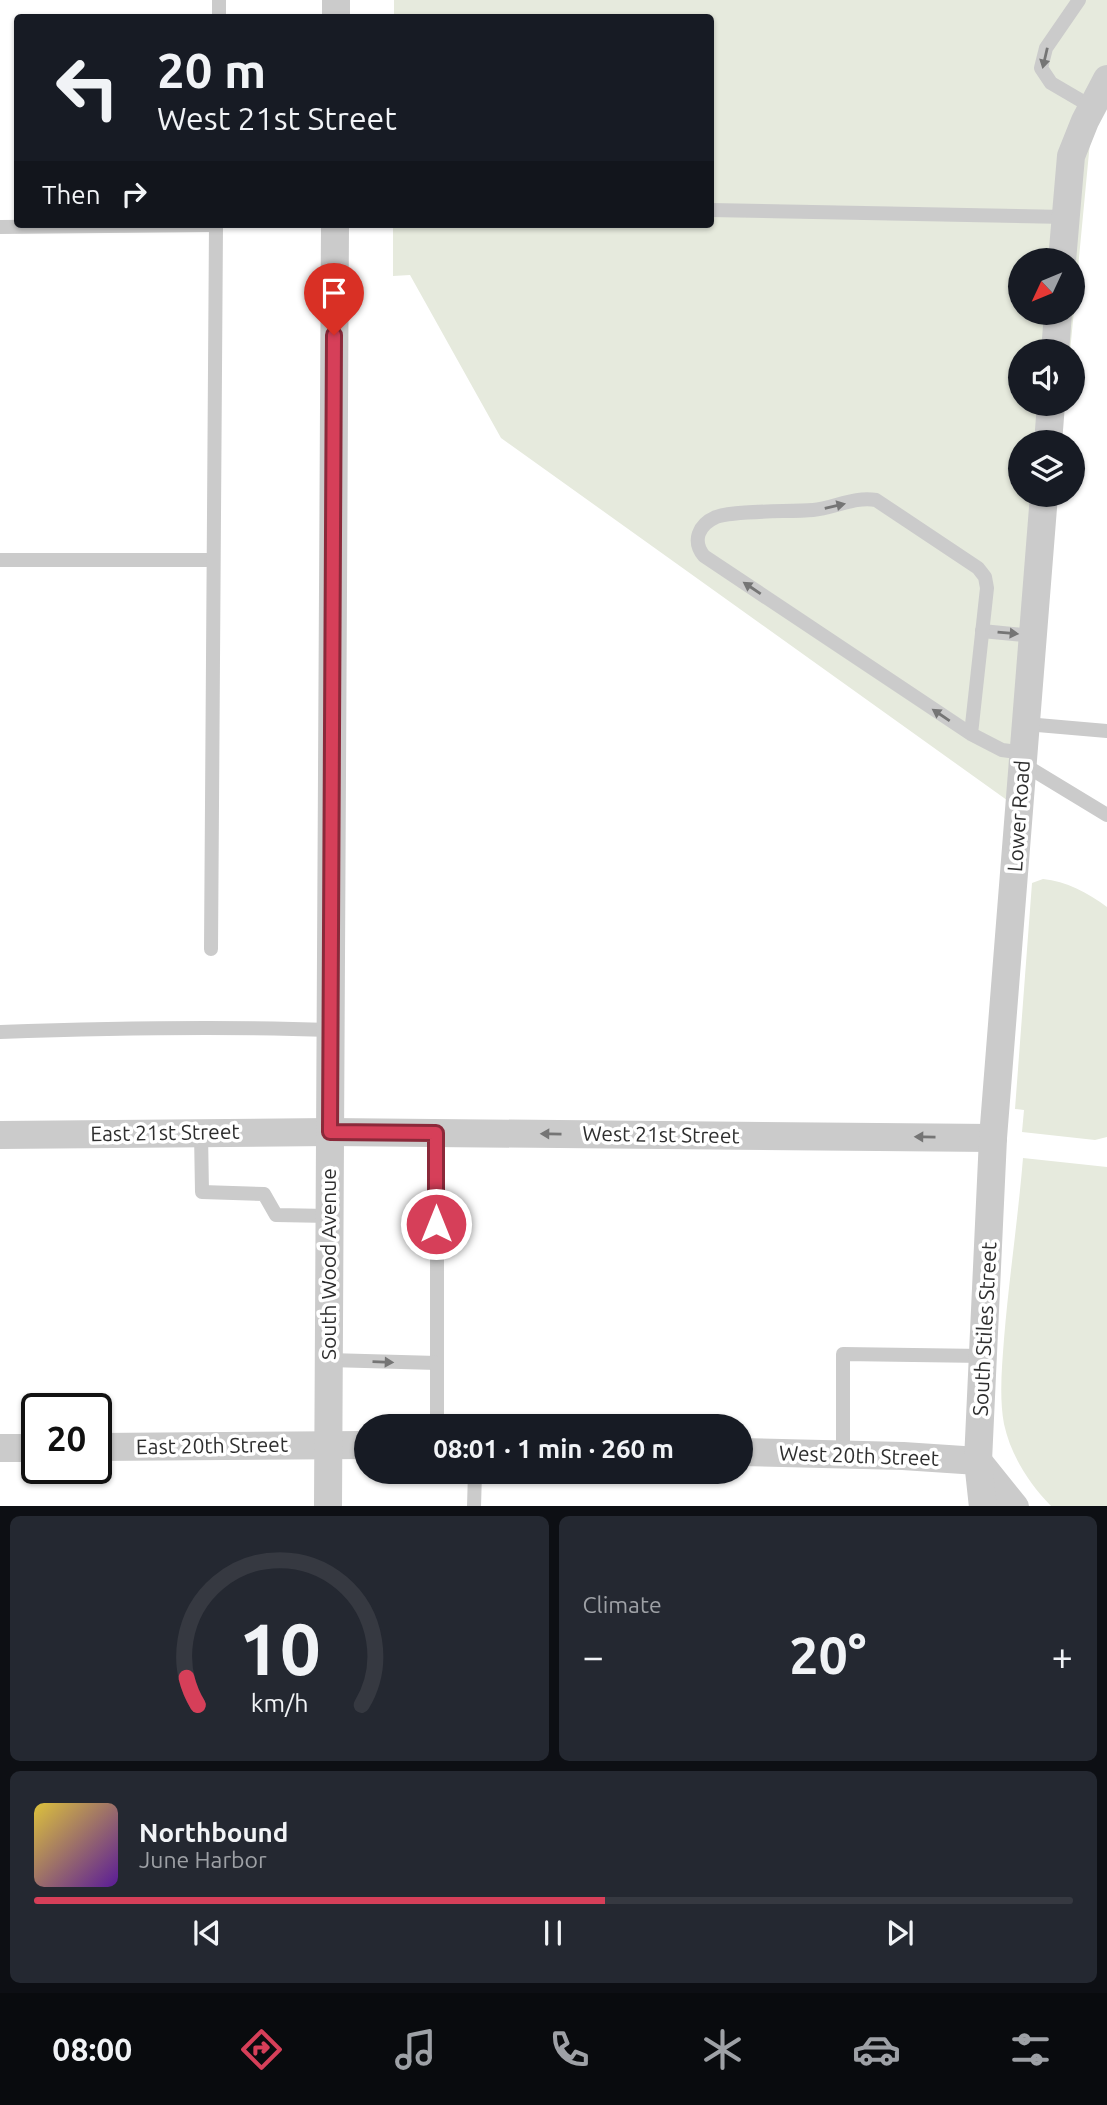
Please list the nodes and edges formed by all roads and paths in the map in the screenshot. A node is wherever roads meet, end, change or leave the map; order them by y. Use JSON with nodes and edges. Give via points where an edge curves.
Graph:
{"nodes":[{"id":1,"x":1079,"y":0,"type":"edge"},
{"id":2,"x":1107,"y":79,"type":"edge"},
{"id":3,"x":1092,"y":107,"type":"junction"},
{"id":4,"x":714,"y":210,"type":"edge"},
{"id":5,"x":1066,"y":217,"type":"junction"},
{"id":6,"x":216,"y":228,"type":"edge"},
{"id":7,"x":335,"y":228,"type":"edge"},
{"id":8,"x":1063,"y":248,"type":"edge"},
{"id":9,"x":1043,"y":507,"type":"edge"},
{"id":10,"x":0,"y":560,"type":"edge"},
{"id":11,"x":212,"y":561,"type":"junction"},
{"id":12,"x":982,"y":631,"type":"junction"},
{"id":13,"x":1033,"y":636,"type":"junction"},
{"id":14,"x":1026,"y":724,"type":"junction"},
{"id":15,"x":1107,"y":731,"type":"edge"},
{"id":16,"x":971,"y":734,"type":"junction"},
{"id":17,"x":1024,"y":759,"type":"junction"},
{"id":18,"x":1107,"y":816,"type":"edge"},
{"id":19,"x":211,"y":949,"type":"dead end"},
{"id":20,"x":330,"y":1030,"type":"junction"},
{"id":21,"x":0,"y":1032,"type":"edge"},
{"id":22,"x":330,"y":1132,"type":"junction"},
{"id":23,"x":201,"y":1133,"type":"junction"},
{"id":24,"x":436,"y":1133,"type":"junction"},
{"id":25,"x":0,"y":1135,"type":"edge"},
{"id":26,"x":993,"y":1138,"type":"junction"},
{"id":27,"x":329,"y":1216,"type":"junction"},
{"id":28,"x":436,"y":1224,"type":"dead end"},
{"id":29,"x":436,"y":1253,"type":"dead end"},
{"id":30,"x":984,"y":1356,"type":"junction"},
{"id":31,"x":329,"y":1360,"type":"junction"},
{"id":32,"x":437,"y":1363,"type":"junction"},
{"id":33,"x":436,"y":1414,"type":"edge"},
{"id":34,"x":328,"y":1444,"type":"junction"},
{"id":35,"x":354,"y":1445,"type":"edge"},
{"id":36,"x":112,"y":1447,"type":"edge"},
{"id":37,"x":0,"y":1448,"type":"edge"},
{"id":38,"x":21,"y":1448,"type":"edge"},
{"id":39,"x":753,"y":1452,"type":"edge"},
{"id":40,"x":843,"y":1454,"type":"junction"},
{"id":41,"x":978,"y":1461,"type":"junction"},
{"id":42,"x":475,"y":1484,"type":"edge"},
{"id":43,"x":328,"y":1506,"type":"edge"},
{"id":44,"x":474,"y":1506,"type":"edge"},
{"id":45,"x":983,"y":1506,"type":"edge"},
{"id":46,"x":1014,"y":1506,"type":"edge"}],
"edges":[{"from":1,"to":3,"type":"lane","one_way":true,"via":[[1046,48],[1041,68],[1052,83]]},
{"from":2,"to":3,"type":"street"},
{"from":3,"to":5,"type":"street","via":[[1071,156]]},
{"from":4,"to":5,"type":"lane"},
{"from":5,"to":8,"type":"street"},
{"from":6,"to":11,"type":"lane"},
{"from":7,"to":20,"type":"street","name":"South Wood Avenue"},
{"from":9,"to":13,"type":"street","name":"Lower Road"},
{"from":10,"to":11,"type":"lane"},
{"from":11,"to":19,"type":"lane"},
{"from":12,"to":13,"type":"lane","one_way":true},
{"from":12,"to":16,"type":"lane"},
{"from":16,"to":12,"type":"lane","one_way":true,"via":[[704,556],[698,548],[698,535],[717,517],[876,500],[982,572],[987,588]]},
{"from":13,"to":14,"type":"street","name":"Lower Road"},
{"from":14,"to":15,"type":"lane"},
{"from":14,"to":17,"type":"street","name":"Lower Road"},
{"from":16,"to":17,"type":"lane"},
{"from":17,"to":18,"type":"lane"},
{"from":17,"to":26,"type":"street","name":"Lower Road"},
{"from":20,"to":21,"type":"lane","via":[[165,1027]]},
{"from":20,"to":22,"type":"street","name":"South Wood Avenue"},
{"from":22,"to":23,"type":"street","name":"East 21st Street"},
{"from":22,"to":24,"type":"street","name":"West 21st Street"},
{"from":22,"to":27,"type":"street","name":"South Wood Avenue"},
{"from":23,"to":25,"type":"street","name":"East 21st Street"},
{"from":23,"to":27,"type":"lane","via":[[202,1192],[264,1194],[276,1215]]},
{"from":26,"to":24,"type":"street","name":"West 21st Street","one_way":true},
{"from":24,"to":28,"type":"lane"},
{"from":26,"to":30,"type":"street","name":"South Stiles Street"},
{"from":27,"to":31,"type":"street","name":"South Wood Avenue"},
{"from":29,"to":32,"type":"lane"},
{"from":30,"to":40,"type":"lane","via":[[843,1354]]},
{"from":30,"to":41,"type":"street","name":"South Stiles Street"},
{"from":31,"to":32,"type":"lane","one_way":true},
{"from":31,"to":34,"type":"street","name":"South Wood Avenue"},
{"from":32,"to":33,"type":"lane"},
{"from":34,"to":35,"type":"street"},
{"from":34,"to":36,"type":"street","name":"East 20th Street"},
{"from":34,"to":43,"type":"street","name":"South Wood Avenue"},
{"from":37,"to":38,"type":"street"},
{"from":39,"to":40,"type":"street","name":"West 20th Street"},
{"from":40,"to":41,"type":"street","name":"West 20th Street"},
{"from":41,"to":45,"type":"street","name":"South Stiles Street"},
{"from":41,"to":46,"type":"street"},
{"from":42,"to":44,"type":"lane"}]}
